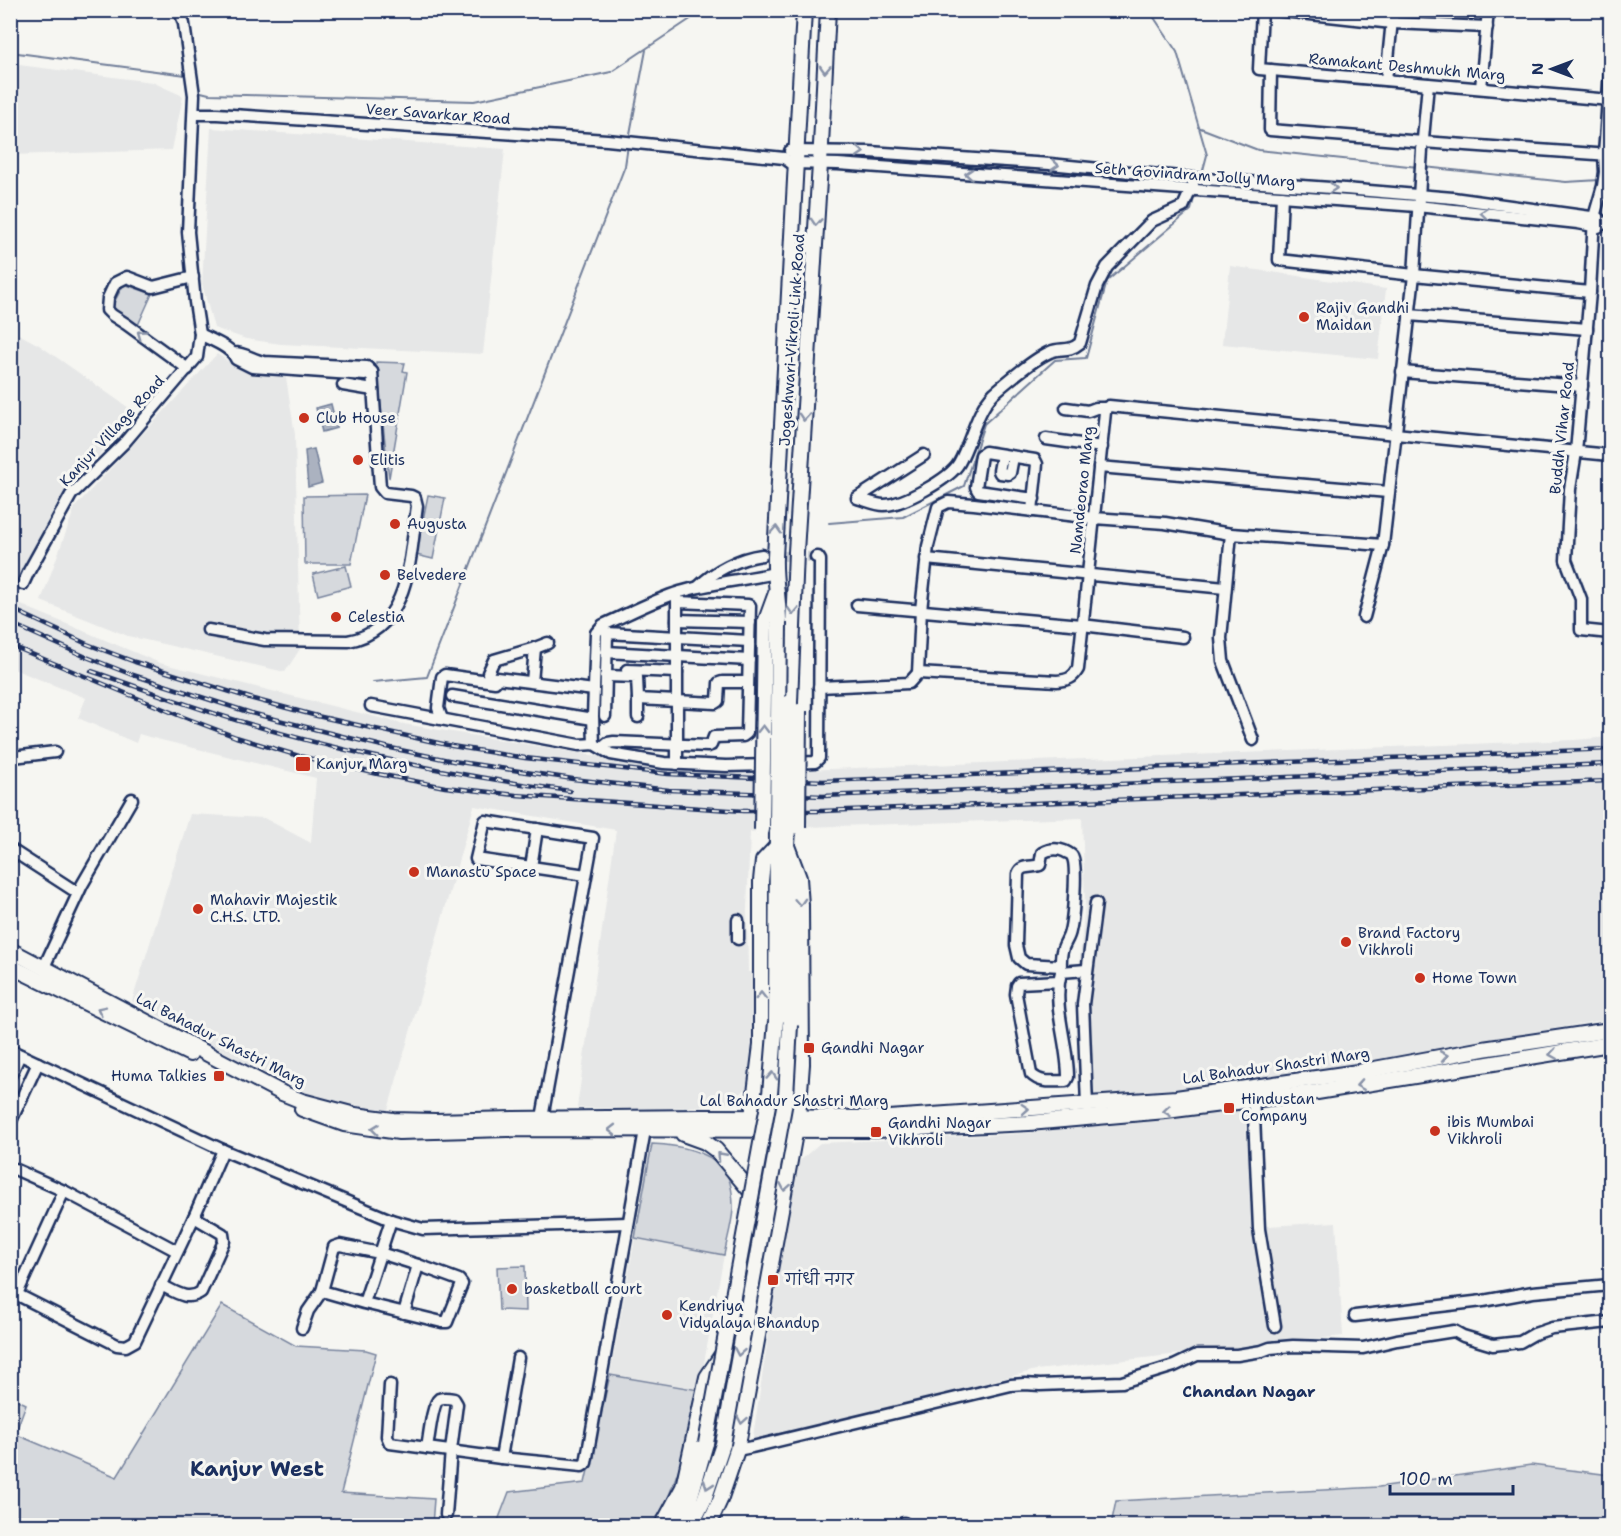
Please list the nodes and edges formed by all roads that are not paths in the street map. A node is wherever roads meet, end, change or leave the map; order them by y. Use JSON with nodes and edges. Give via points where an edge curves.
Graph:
{"nodes":[{"id":1,"x":180,"y":10,"type":"edge"},
{"id":2,"x":804,"y":10,"type":"edge"},
{"id":3,"x":828,"y":10,"type":"edge"},
{"id":4,"x":1262,"y":10,"type":"edge"},
{"id":5,"x":1274,"y":10,"type":"edge"},
{"id":6,"x":1393,"y":10,"type":"edge"},
{"id":7,"x":1488,"y":10,"type":"edge"},
{"id":8,"x":1392,"y":23,"type":"junction"},
{"id":9,"x":1487,"y":27,"type":"junction"},
{"id":10,"x":1271,"y":70,"type":"junction"},
{"id":11,"x":1611,"y":71,"type":"edge"},
{"id":12,"x":1386,"y":80,"type":"junction"},
{"id":13,"x":1428,"y":84,"type":"junction"},
{"id":14,"x":1481,"y":88,"type":"junction"},
{"id":15,"x":1609,"y":100,"type":"edge"},
{"id":16,"x":197,"y":114,"type":"junction"},
{"id":17,"x":1422,"y":146,"type":"junction"},
{"id":18,"x":1607,"y":154,"type":"edge"},
{"id":19,"x":820,"y":157,"type":"junction"},
{"id":20,"x":792,"y":158,"type":"junction"},
{"id":21,"x":1215,"y":180,"type":"junction"},
{"id":22,"x":1194,"y":184,"type":"junction"},
{"id":23,"x":1214,"y":192,"type":"junction"},
{"id":24,"x":1282,"y":196,"type":"junction"},
{"id":25,"x":1418,"y":201,"type":"junction"},
{"id":26,"x":1600,"y":223,"type":"edge"},
{"id":27,"x":1414,"y":275,"type":"junction"},
{"id":28,"x":193,"y":277,"type":"junction"},
{"id":29,"x":1590,"y":292,"type":"junction"},
{"id":30,"x":1409,"y":315,"type":"junction"},
{"id":31,"x":1587,"y":329,"type":"junction"},
{"id":32,"x":200,"y":334,"type":"junction"},
{"id":33,"x":188,"y":369,"type":"junction"},
{"id":34,"x":1402,"y":372,"type":"junction"},
{"id":35,"x":343,"y":385,"type":"dead end"},
{"id":36,"x":1582,"y":386,"type":"junction"},
{"id":37,"x":374,"y":390,"type":"junction"},
{"id":38,"x":1066,"y":408,"type":"dead end"},
{"id":39,"x":1106,"y":408,"type":"junction"},
{"id":40,"x":1394,"y":435,"type":"junction"},
{"id":41,"x":1046,"y":439,"type":"dead end"},
{"id":42,"x":1102,"y":447,"type":"junction"},
{"id":43,"x":1576,"y":452,"type":"junction"},
{"id":44,"x":924,"y":455,"type":"dead end"},
{"id":45,"x":1611,"y":455,"type":"edge"},
{"id":46,"x":1100,"y":467,"type":"junction"},
{"id":47,"x":1388,"y":492,"type":"junction"},
{"id":48,"x":1034,"y":499,"type":"junction"},
{"id":49,"x":1032,"y":511,"type":"junction"},
{"id":50,"x":1094,"y":518,"type":"junction"},
{"id":51,"x":1231,"y":534,"type":"junction"},
{"id":52,"x":1383,"y":545,"type":"junction"},
{"id":53,"x":762,"y":555,"type":"tunnel mouth"},
{"id":54,"x":816,"y":557,"type":"dead end"},
{"id":55,"x":927,"y":559,"type":"junction"},
{"id":56,"x":775,"y":573,"type":"junction"},
{"id":57,"x":1087,"y":574,"type":"junction"},
{"id":58,"x":23,"y":584,"type":"dead end"},
{"id":59,"x":698,"y":587,"type":"junction"},
{"id":60,"x":1225,"y":588,"type":"junction"},
{"id":61,"x":677,"y":598,"type":"junction"},
{"id":62,"x":856,"y":605,"type":"dead end"},
{"id":63,"x":921,"y":610,"type":"junction"},
{"id":64,"x":1364,"y":617,"type":"dead end"},
{"id":65,"x":677,"y":620,"type":"junction"},
{"id":66,"x":750,"y":622,"type":"junction"},
{"id":67,"x":772,"y":623,"type":"junction"},
{"id":68,"x":1082,"y":625,"type":"junction"},
{"id":69,"x":208,"y":630,"type":"dead end"},
{"id":70,"x":1611,"y":633,"type":"edge"},
{"id":71,"x":677,"y":637,"type":"junction"},
{"id":72,"x":1183,"y":638,"type":"dead end"},
{"id":73,"x":749,"y":641,"type":"junction"},
{"id":74,"x":548,"y":643,"type":"dead end"},
{"id":75,"x":535,"y":648,"type":"junction"},
{"id":76,"x":606,"y":652,"type":"junction"},
{"id":77,"x":677,"y":656,"type":"junction"},
{"id":78,"x":749,"y":660,"type":"junction"},
{"id":79,"x":677,"y":672,"type":"junction"},
{"id":80,"x":605,"y":673,"type":"junction"},
{"id":81,"x":918,"y":673,"type":"junction"},
{"id":82,"x":638,"y":674,"type":"junction"},
{"id":83,"x":532,"y":682,"type":"junction"},
{"id":84,"x":748,"y":682,"type":"junction"},
{"id":85,"x":819,"y":687,"type":"junction"},
{"id":86,"x":594,"y":693,"type":"junction"},
{"id":87,"x":452,"y":696,"type":"dead end"},
{"id":88,"x":638,"y":699,"type":"junction"},
{"id":89,"x":677,"y":702,"type":"junction"},
{"id":90,"x":371,"y":706,"type":"dead end"},
{"id":91,"x":605,"y":716,"type":"dead end"},
{"id":92,"x":638,"y":717,"type":"dead end"},
{"id":93,"x":442,"y":719,"type":"junction"},
{"id":94,"x":593,"y":719,"type":"junction"},
{"id":95,"x":1252,"y":740,"type":"dead end"},
{"id":96,"x":677,"y":745,"type":"junction"},
{"id":97,"x":598,"y":746,"type":"junction"},
{"id":98,"x":55,"y":752,"type":"dead end"},
{"id":99,"x":11,"y":758,"type":"edge"},
{"id":100,"x":677,"y":764,"type":"junction"},
{"id":101,"x":132,"y":799,"type":"dead end"},
{"id":102,"x":788,"y":827,"type":"junction"},
{"id":103,"x":537,"y":829,"type":"junction"},
{"id":104,"x":782,"y":846,"type":"junction"},
{"id":105,"x":12,"y":852,"type":"edge"},
{"id":106,"x":531,"y":867,"type":"junction"},
{"id":107,"x":586,"y":875,"type":"junction"},
{"id":108,"x":78,"y":893,"type":"junction"},
{"id":109,"x":1095,"y":903,"type":"dead end"},
{"id":110,"x":738,"y":920,"type":"dead end"},
{"id":111,"x":738,"y":939,"type":"dead end"},
{"id":112,"x":10,"y":950,"type":"edge"},
{"id":113,"x":10,"y":966,"type":"edge"},
{"id":114,"x":44,"y":968,"type":"junction"},
{"id":115,"x":1086,"y":970,"type":"junction"},
{"id":116,"x":1060,"y":973,"type":"junction"},
{"id":117,"x":1611,"y":1030,"type":"edge"},
{"id":118,"x":1611,"y":1044,"type":"edge"},
{"id":119,"x":15,"y":1052,"type":"edge"},
{"id":120,"x":38,"y":1063,"type":"junction"},
{"id":121,"x":1417,"y":1068,"type":"junction"},
{"id":122,"x":10,"y":1076,"type":"edge"},
{"id":123,"x":1252,"y":1093,"type":"junction"},
{"id":124,"x":1088,"y":1105,"type":"junction"},
{"id":125,"x":542,"y":1118,"type":"junction"},
{"id":126,"x":10,"y":1123,"type":"edge"},
{"id":127,"x":755,"y":1124,"type":"junction"},
{"id":128,"x":797,"y":1124,"type":"junction"},
{"id":129,"x":889,"y":1124,"type":"junction"},
{"id":130,"x":645,"y":1130,"type":"junction"},
{"id":131,"x":670,"y":1130,"type":"junction"},
{"id":132,"x":223,"y":1150,"type":"junction"},
{"id":133,"x":10,"y":1167,"type":"edge"},
{"id":134,"x":64,"y":1191,"type":"junction"},
{"id":135,"x":758,"y":1200,"type":"junction"},
{"id":136,"x":195,"y":1217,"type":"junction"},
{"id":137,"x":392,"y":1220,"type":"junction"},
{"id":138,"x":628,"y":1223,"type":"junction"},
{"id":139,"x":177,"y":1251,"type":"junction"},
{"id":140,"x":380,"y":1253,"type":"junction"},
{"id":141,"x":418,"y":1265,"type":"junction"},
{"id":142,"x":161,"y":1285,"type":"junction"},
{"id":143,"x":1611,"y":1285,"type":"edge"},
{"id":144,"x":322,"y":1291,"type":"junction"},
{"id":145,"x":14,"y":1293,"type":"edge"},
{"id":146,"x":364,"y":1303,"type":"junction"},
{"id":147,"x":404,"y":1313,"type":"junction"},
{"id":148,"x":1355,"y":1316,"type":"dead end"},
{"id":149,"x":1611,"y":1322,"type":"edge"},
{"id":150,"x":1275,"y":1326,"type":"dead end"},
{"id":151,"x":302,"y":1328,"type":"dead end"},
{"id":152,"x":518,"y":1358,"type":"dead end"},
{"id":153,"x":390,"y":1385,"type":"dead end"},
{"id":154,"x":428,"y":1448,"type":"junction"},
{"id":155,"x":451,"y":1450,"type":"junction"},
{"id":156,"x":737,"y":1450,"type":"junction"},
{"id":157,"x":501,"y":1458,"type":"junction"},
{"id":158,"x":446,"y":1515,"type":"dead end"},
{"id":159,"x":662,"y":1526,"type":"edge"},
{"id":160,"x":676,"y":1526,"type":"edge"},
{"id":161,"x":691,"y":1526,"type":"edge"},
{"id":162,"x":708,"y":1526,"type":"edge"}],
"edges":[{"from":1,"to":16,"type":"street"},
{"from":2,"to":20,"type":"main road","name":"Jogeshwari-Vikroli Link Road"},
{"from":3,"to":19,"type":"main road","name":"Jogeshwari-Vikroli Link Road","one_way":true},
{"from":4,"to":10,"type":"street","via":[[1259,69]]},
{"from":5,"to":8,"type":"street"},
{"from":6,"to":8,"type":"street"},
{"from":7,"to":9,"type":"street"},
{"from":8,"to":9,"type":"street"},
{"from":8,"to":12,"type":"street"},
{"from":9,"to":14,"type":"street"},
{"from":10,"to":12,"type":"street","name":"Ramakant Deshmukh Marg"},
{"from":10,"to":17,"type":"street","via":[[1270,130]]},
{"from":11,"to":15,"type":"street","name":"Buddh Vihar Road"},
{"from":12,"to":13,"type":"street","name":"Ramakant Deshmukh Marg"},
{"from":13,"to":14,"type":"street","name":"Ramakant Deshmukh Marg"},
{"from":13,"to":17,"type":"street"},
{"from":14,"to":15,"type":"street","name":"Ramakant Deshmukh Marg"},
{"from":15,"to":18,"type":"street","name":"Buddh Vihar Road"},
{"from":16,"to":20,"type":"street","name":"Veer Savarkar Road","via":[[607,140]]},
{"from":16,"to":28,"type":"street","name":"Kanjur Village Road","via":[[188,232]]},
{"from":17,"to":18,"type":"street"},
{"from":17,"to":25,"type":"street"},
{"from":18,"to":26,"type":"street","name":"Buddh Vihar Road"},
{"from":19,"to":20,"type":"street"},
{"from":19,"to":22,"type":"street","via":[[869,152],[1050,164]]},
{"from":19,"to":102,"type":"main road","name":"Jogeshwari-Vikroli Link Road","one_way":true,"bridge":true,"via":[[796,552],[791,671],[795,703]]},
{"from":56,"to":20,"type":"main road","name":"Jogeshwari-Vikroli Link Road","one_way":true},
{"from":21,"to":22,"type":"street"},
{"from":21,"to":23,"type":"street"},
{"from":21,"to":25,"type":"street","one_way":true},
{"from":22,"to":23,"type":"street","name":"Seth Govindram Jolly Marg"},
{"from":22,"to":44,"type":"street","via":[[1184,207],[1152,221],[1107,267],[1097,286],[1080,344],[1073,349],[1051,351],[992,395],[977,419],[958,465],[945,479],[911,497],[883,505],[857,498]]},
{"from":23,"to":24,"type":"street","name":"Seth Govindram Jolly Marg"},
{"from":24,"to":25,"type":"street","name":"Seth Govindram Jolly Marg"},
{"from":24,"to":27,"type":"street","via":[[1279,260]]},
{"from":25,"to":26,"type":"street","name":"Seth Govindram Jolly Marg"},
{"from":25,"to":27,"type":"street"},
{"from":26,"to":29,"type":"street","name":"Buddh Vihar Road"},
{"from":27,"to":29,"type":"street"},
{"from":27,"to":30,"type":"street"},
{"from":28,"to":32,"type":"street","name":"Kanjur Village Road"},
{"from":33,"to":28,"type":"street","one_way":true,"via":[[107,310],[115,283],[127,277],[153,287]]},
{"from":29,"to":31,"type":"street","name":"Buddh Vihar Road"},
{"from":30,"to":31,"type":"street"},
{"from":30,"to":34,"type":"street"},
{"from":31,"to":36,"type":"street","name":"Buddh Vihar Road"},
{"from":32,"to":33,"type":"street","name":"Kanjur Village Road","via":[[197,357]]},
{"from":32,"to":37,"type":"street","via":[[252,366],[366,367],[372,372]]},
{"from":33,"to":58,"type":"street","name":"Kanjur Village Road","via":[[124,443],[71,495]]},
{"from":34,"to":36,"type":"street"},
{"from":34,"to":40,"type":"street"},
{"from":35,"to":37,"type":"street"},
{"from":36,"to":43,"type":"street","name":"Buddh Vihar Road"},
{"from":37,"to":69,"type":"street","via":[[380,487],[385,493],[415,498],[417,506],[405,586],[393,612],[374,630],[348,641],[265,640]]},
{"from":38,"to":39,"type":"street"},
{"from":39,"to":40,"type":"street","name":"Namdeorao Marg","via":[[1113,405]]},
{"from":39,"to":42,"type":"street","name":"Namdeorao Marg"},
{"from":40,"to":43,"type":"street","name":"Namdeorao Marg"},
{"from":40,"to":47,"type":"street"},
{"from":41,"to":42,"type":"street"},
{"from":42,"to":46,"type":"street","name":"Namdeorao Marg"},
{"from":43,"to":45,"type":"street","name":"Namdeorao Marg"},
{"from":43,"to":70,"type":"street","name":"Buddh Vihar Road","via":[[1566,560],[1581,599],[1581,630]]},
{"from":46,"to":47,"type":"street"},
{"from":46,"to":50,"type":"street","name":"Namdeorao Marg"},
{"from":47,"to":52,"type":"street"},
{"from":48,"to":48,"type":"street","via":[[1035,460],[985,452],[981,455],[978,491]]},
{"from":48,"to":49,"type":"street"},
{"from":49,"to":50,"type":"street"},
{"from":49,"to":55,"type":"street","via":[[948,502],[938,507]]},
{"from":50,"to":51,"type":"street","via":[[1165,522]]},
{"from":50,"to":57,"type":"street","name":"Namdeorao Marg"},
{"from":51,"to":52,"type":"street"},
{"from":51,"to":60,"type":"street"},
{"from":52,"to":64,"type":"street"},
{"from":53,"to":59,"type":"street","via":[[715,573]]},
{"from":54,"to":85,"type":"street","via":[[820,560]]},
{"from":55,"to":57,"type":"street"},
{"from":55,"to":63,"type":"street"},
{"from":56,"to":59,"type":"street"},
{"from":56,"to":67,"type":"main road","name":"Jogeshwari-Vikroli Link Road","via":[[778,588]]},
{"from":57,"to":60,"type":"street"},
{"from":57,"to":68,"type":"street","name":"Namdeorao Marg"},
{"from":59,"to":61,"type":"street"},
{"from":60,"to":95,"type":"street","via":[[1223,661]]},
{"from":61,"to":65,"type":"street"},
{"from":61,"to":66,"type":"street","via":[[748,604]]},
{"from":61,"to":86,"type":"street","via":[[603,625],[596,633]]},
{"from":62,"to":63,"type":"street"},
{"from":63,"to":68,"type":"street"},
{"from":63,"to":81,"type":"street"},
{"from":65,"to":66,"type":"street"},
{"from":65,"to":71,"type":"street"},
{"from":66,"to":73,"type":"street"},
{"from":67,"to":102,"type":"main road","bridge":true},
{"from":104,"to":67,"type":"main road","one_way":true,"bridge":true,"via":[[762,830]]},
{"from":68,"to":72,"type":"street"},
{"from":68,"to":81,"type":"street","name":"Namdeorao Marg","via":[[1078,669],[1074,677],[1066,680]]},
{"from":71,"to":73,"type":"street"},
{"from":71,"to":76,"type":"street","via":[[607,633]]},
{"from":71,"to":77,"type":"street"},
{"from":73,"to":78,"type":"street"},
{"from":74,"to":75,"type":"street"},
{"from":75,"to":83,"type":"street"},
{"from":75,"to":83,"type":"street","via":[[494,660],[488,673],[489,677]]},
{"from":76,"to":77,"type":"street"},
{"from":76,"to":80,"type":"street"},
{"from":77,"to":78,"type":"street"},
{"from":77,"to":79,"type":"street"},
{"from":78,"to":84,"type":"street"},
{"from":79,"to":82,"type":"street"},
{"from":79,"to":89,"type":"street"},
{"from":80,"to":82,"type":"street"},
{"from":80,"to":91,"type":"street"},
{"from":81,"to":85,"type":"street","name":"Namdeorao Marg","via":[[909,683]]},
{"from":82,"to":88,"type":"street"},
{"from":83,"to":86,"type":"street"},
{"from":84,"to":89,"type":"street","via":[[719,683],[715,703]]},
{"from":84,"to":96,"type":"street","via":[[747,734],[714,737],[708,746]]},
{"from":85,"to":100,"type":"street","via":[[819,758],[815,762]]},
{"from":86,"to":93,"type":"street","via":[[445,675],[438,708]]},
{"from":86,"to":94,"type":"street"},
{"from":87,"to":94,"type":"street"},
{"from":88,"to":89,"type":"street"},
{"from":88,"to":92,"type":"street"},
{"from":89,"to":96,"type":"street"},
{"from":90,"to":93,"type":"street"},
{"from":93,"to":97,"type":"street"},
{"from":94,"to":97,"type":"street"},
{"from":96,"to":97,"type":"street","via":[[614,742]]},
{"from":96,"to":100,"type":"street"},
{"from":97,"to":100,"type":"street","via":[[610,754]]},
{"from":98,"to":99,"type":"street"},
{"from":101,"to":108,"type":"street"},
{"from":102,"to":104,"type":"main road"},
{"from":102,"to":104,"type":"main road"},
{"from":103,"to":106,"type":"street"},
{"from":103,"to":106,"type":"street","via":[[485,820],[476,859]]},
{"from":103,"to":107,"type":"street","via":[[593,838]]},
{"from":127,"to":104,"type":"main road","one_way":true,"via":[[761,1045],[761,881],[763,861]]},
{"from":104,"to":128,"type":"main road","one_way":true,"via":[[799,878],[801,905],[802,1064]]},
{"from":160,"to":104,"type":"main road","one_way":true,"bridge":true,"via":[[689,1502],[706,1443],[770,1094]]},
{"from":104,"to":161,"type":"main road","one_way":true,"bridge":true,"via":[[790,1025],[786,1096],[723,1444]]},
{"from":105,"to":108,"type":"street"},
{"from":106,"to":107,"type":"street"},
{"from":107,"to":125,"type":"street"},
{"from":108,"to":114,"type":"street"},
{"from":109,"to":115,"type":"street"},
{"from":110,"to":111,"type":"street"},
{"from":112,"to":114,"type":"main road","name":"Lal Bahadur Shastri Marg"},
{"from":130,"to":113,"type":"main road","name":"Lal Bahadur Shastri Marg","one_way":true,"via":[[399,1132],[344,1124],[301,1108]]},
{"from":114,"to":125,"type":"main road","name":"Lal Bahadur Shastri Marg","via":[[302,1101],[393,1120]]},
{"from":115,"to":116,"type":"street"},
{"from":115,"to":124,"type":"street","via":[[1083,1004]]},
{"from":116,"to":116,"type":"street","via":[[1017,986],[1031,1074],[1044,1081],[1066,1081],[1068,1077],[1059,1001]]},
{"from":116,"to":116,"type":"street","via":[[1072,922],[1073,863],[1069,853],[1054,849],[1042,853],[1040,865],[1019,870],[1016,945],[1019,958],[1026,964]]},
{"from":121,"to":117,"type":"main road","name":"Lal Bahadur Shastri Marg","one_way":true},
{"from":118,"to":121,"type":"main road","name":"Lal Bahadur Shastri Marg","one_way":true},
{"from":119,"to":120,"type":"street"},
{"from":119,"to":122,"type":"street"},
{"from":120,"to":126,"type":"street"},
{"from":120,"to":132,"type":"street"},
{"from":121,"to":123,"type":"main road","name":"Lal Bahadur Shastri Marg","via":[[1317,1092]]},
{"from":123,"to":124,"type":"main road","name":"Lal Bahadur Shastri Marg"},
{"from":123,"to":129,"type":"main road","name":"Lal Bahadur Shastri Marg","one_way":true,"via":[[1166,1111],[1053,1122]]},
{"from":123,"to":150,"type":"street","via":[[1259,1229]]},
{"from":129,"to":124,"type":"main road","name":"Lal Bahadur Shastri Marg","one_way":true},
{"from":125,"to":127,"type":"main road","name":"Lal Bahadur Shastri Marg"},
{"from":127,"to":128,"type":"main road","name":"Lal Bahadur Shastri Marg"},
{"from":127,"to":131,"type":"main road","name":"Lal Bahadur Shastri Marg"},
{"from":127,"to":135,"type":"main road","via":[[766,1148]]},
{"from":128,"to":129,"type":"main road","name":"Lal Bahadur Shastri Marg"},
{"from":128,"to":156,"type":"main road","one_way":true},
{"from":130,"to":131,"type":"main road","name":"Lal Bahadur Shastri Marg"},
{"from":130,"to":138,"type":"street"},
{"from":135,"to":131,"type":"main road","one_way":true,"via":[[716,1150]]},
{"from":132,"to":136,"type":"street"},
{"from":132,"to":137,"type":"street"},
{"from":133,"to":134,"type":"street"},
{"from":134,"to":139,"type":"street"},
{"from":134,"to":145,"type":"street"},
{"from":135,"to":159,"type":"main road","via":[[729,1344],[707,1377],[683,1487]]},
{"from":136,"to":139,"type":"street"},
{"from":136,"to":142,"type":"street","via":[[223,1234],[224,1241],[201,1292],[188,1298]]},
{"from":137,"to":138,"type":"street","via":[[423,1229]]},
{"from":137,"to":140,"type":"street"},
{"from":138,"to":157,"type":"street","via":[[586,1463],[582,1466]]},
{"from":139,"to":142,"type":"street"},
{"from":140,"to":141,"type":"street"},
{"from":140,"to":144,"type":"street","via":[[334,1247]]},
{"from":140,"to":146,"type":"street"},
{"from":141,"to":147,"type":"street"},
{"from":141,"to":147,"type":"street","via":[[462,1284],[447,1322]]},
{"from":142,"to":145,"type":"street","via":[[135,1341],[126,1346],[117,1346]]},
{"from":143,"to":148,"type":"street"},
{"from":144,"to":146,"type":"street"},
{"from":144,"to":151,"type":"street"},
{"from":146,"to":147,"type":"street"},
{"from":149,"to":156,"type":"street","via":[[1552,1328],[1520,1342],[1493,1345],[1454,1331],[1363,1348],[1293,1346],[1237,1355],[1197,1355],[1122,1382],[1011,1385]]},
{"from":152,"to":157,"type":"street"},
{"from":153,"to":154,"type":"street","via":[[390,1443]]},
{"from":154,"to":155,"type":"street"},
{"from":154,"to":155,"type":"street","via":[[434,1407],[437,1400],[448,1398],[457,1404]]},
{"from":155,"to":157,"type":"street"},
{"from":155,"to":158,"type":"street"},
{"from":156,"to":162,"type":"main road"}]}
